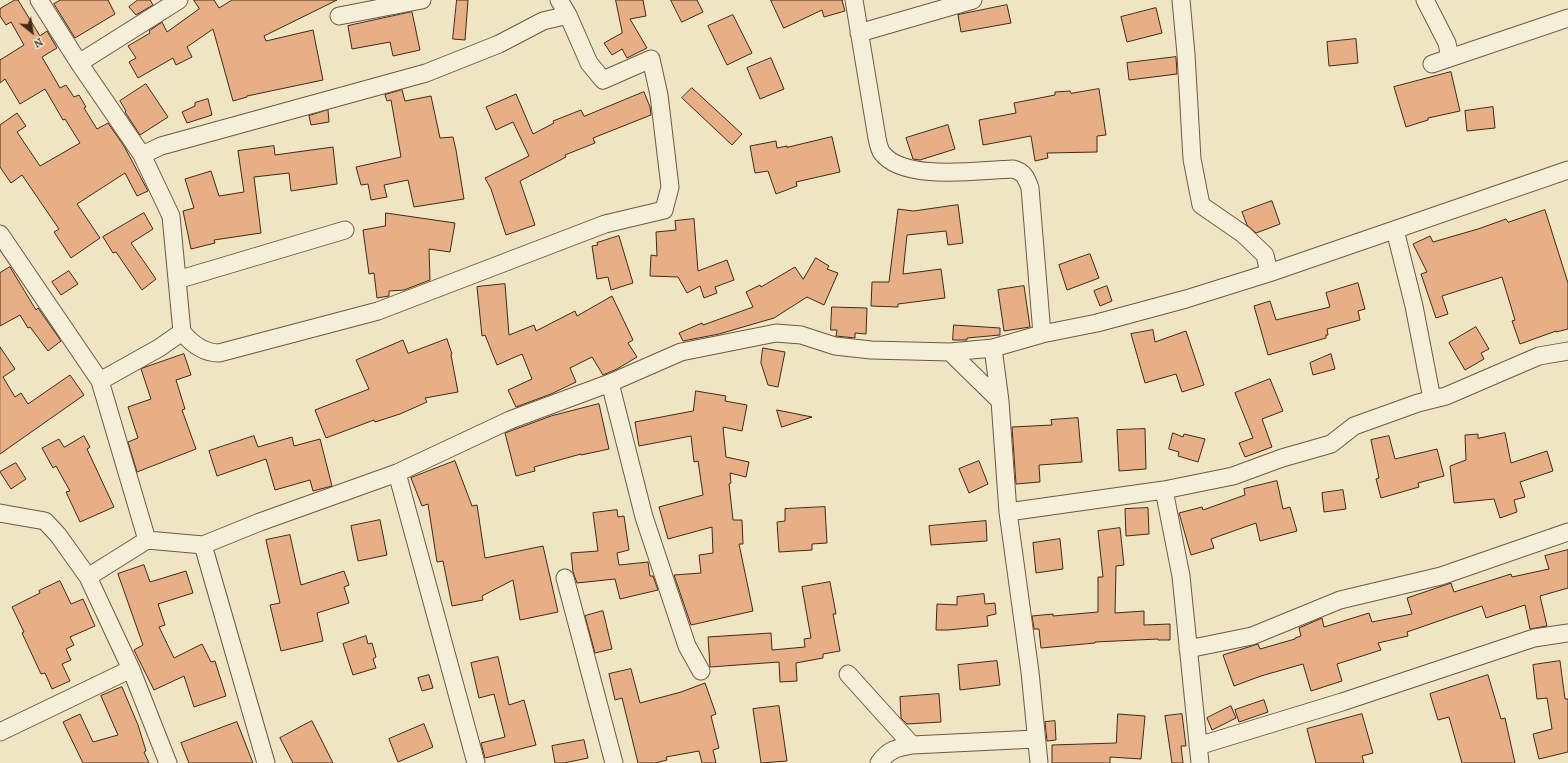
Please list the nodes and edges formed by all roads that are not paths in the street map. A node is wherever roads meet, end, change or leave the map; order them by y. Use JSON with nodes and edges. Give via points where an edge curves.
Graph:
{"nodes":[{"id":1,"x":39,"y":0,"type":"edge"},
{"id":2,"x":179,"y":0,"type":"edge"},
{"id":3,"x":422,"y":0,"type":"edge"},
{"id":4,"x":559,"y":0,"type":"edge"},
{"id":5,"x":854,"y":0,"type":"edge"},
{"id":6,"x":973,"y":0,"type":"edge"},
{"id":7,"x":1181,"y":0,"type":"edge"},
{"id":8,"x":1425,"y":0,"type":"edge"},
{"id":9,"x":568,"y":15,"type":"junction"},
{"id":10,"x":339,"y":16,"type":"dead end"},
{"id":11,"x":1568,"y":18,"type":"edge"},
{"id":12,"x":859,"y":32,"type":"junction"},
{"id":13,"x":1450,"y":58,"type":"junction"},
{"id":14,"x":79,"y":63,"type":"junction"},
{"id":15,"x":1432,"y":64,"type":"dead end"},
{"id":16,"x":142,"y":155,"type":"junction"},
{"id":17,"x":1568,"y":170,"type":"edge"},
{"id":18,"x":345,"y":230,"type":"dead end"},
{"id":19,"x":1395,"y":230,"type":"junction"},
{"id":20,"x":0,"y":234,"type":"edge"},
{"id":21,"x":1269,"y":273,"type":"junction"},
{"id":22,"x":177,"y":280,"type":"junction"},
{"id":23,"x":182,"y":332,"type":"junction"},
{"id":24,"x":1042,"y":334,"type":"junction"},
{"id":25,"x":993,"y":348,"type":"junction"},
{"id":26,"x":1568,"y":351,"type":"edge"},
{"id":27,"x":950,"y":352,"type":"junction"},
{"id":28,"x":100,"y":381,"type":"junction"},
{"id":29,"x":610,"y":383,"type":"junction"},
{"id":30,"x":1432,"y":399,"type":"junction"},
{"id":31,"x":1000,"y":401,"type":"junction"},
{"id":32,"x":397,"y":473,"type":"junction"},
{"id":33,"x":1164,"y":490,"type":"junction"},
{"id":34,"x":1008,"y":512,"type":"junction"},
{"id":35,"x":0,"y":513,"type":"edge"},
{"id":36,"x":1568,"y":532,"type":"edge"},
{"id":37,"x":148,"y":540,"type":"junction"},
{"id":38,"x":203,"y":545,"type":"junction"},
{"id":39,"x":88,"y":578,"type":"junction"},
{"id":40,"x":564,"y":578,"type":"dead end"},
{"id":41,"x":1568,"y":633,"type":"edge"},
{"id":42,"x":1188,"y":649,"type":"junction"},
{"id":43,"x":131,"y":669,"type":"junction"},
{"id":44,"x":701,"y":670,"type":"dead end"},
{"id":45,"x":848,"y":674,"type":"dead end"},
{"id":46,"x":0,"y":732,"type":"edge"},
{"id":47,"x":1036,"y":739,"type":"junction"},
{"id":48,"x":912,"y":745,"type":"junction"},
{"id":49,"x":1198,"y":746,"type":"junction"},
{"id":50,"x":168,"y":763,"type":"edge"},
{"id":51,"x":266,"y":763,"type":"edge"},
{"id":52,"x":476,"y":763,"type":"edge"},
{"id":53,"x":614,"y":763,"type":"edge"},
{"id":54,"x":879,"y":763,"type":"edge"},
{"id":55,"x":1039,"y":763,"type":"edge"},
{"id":56,"x":1200,"y":763,"type":"edge"}],
"edges":[{"from":1,"to":14,"type":"street"},
{"from":2,"to":14,"type":"street"},
{"from":3,"to":10,"type":"street"},
{"from":4,"to":9,"type":"street"},
{"from":5,"to":12,"type":"street"},
{"from":6,"to":12,"type":"street"},
{"from":7,"to":21,"type":"street","via":[[1192,158],[1201,205],[1243,234],[1265,255]]},
{"from":8,"to":13,"type":"street","via":[[1447,43]]},
{"from":9,"to":16,"type":"street","via":[[542,21],[499,44],[426,73],[161,146]]},
{"from":9,"to":23,"type":"street","via":[[590,63],[603,80],[650,59],[659,95],[670,186],[664,210],[605,224],[378,311],[219,353],[205,351],[190,342]]},
{"from":11,"to":13,"type":"street"},
{"from":12,"to":24,"type":"street","via":[[877,138],[882,152],[892,162],[907,169],[928,173],[1012,169],[1026,176],[1030,188]]},
{"from":13,"to":15,"type":"street"},
{"from":14,"to":16,"type":"street"},
{"from":16,"to":22,"type":"street","via":[[171,216]]},
{"from":17,"to":19,"type":"street"},
{"from":18,"to":22,"type":"street"},
{"from":19,"to":21,"type":"street"},
{"from":19,"to":30,"type":"street","via":[[1414,306]]},
{"from":20,"to":28,"type":"street"},
{"from":21,"to":24,"type":"street","via":[[1186,300]]},
{"from":22,"to":23,"type":"street"},
{"from":23,"to":28,"type":"street"},
{"from":24,"to":25,"type":"street"},
{"from":25,"to":27,"type":"street"},
{"from":25,"to":31,"type":"street"},
{"from":26,"to":30,"type":"street","via":[[1539,356],[1446,396]]},
{"from":27,"to":29,"type":"street","via":[[871,350],[835,346],[801,335],[776,334],[681,352]]},
{"from":27,"to":31,"type":"street"},
{"from":28,"to":37,"type":"street"},
{"from":29,"to":32,"type":"street","via":[[510,420]]},
{"from":29,"to":44,"type":"street","via":[[644,517],[687,646]]},
{"from":30,"to":33,"type":"street","via":[[1354,426],[1331,444],[1233,476]]},
{"from":31,"to":34,"type":"street"},
{"from":32,"to":38,"type":"street"},
{"from":32,"to":52,"type":"street"},
{"from":33,"to":34,"type":"street"},
{"from":33,"to":42,"type":"street","via":[[1181,576]]},
{"from":34,"to":47,"type":"street","via":[[1030,672]]},
{"from":35,"to":39,"type":"street","via":[[45,521]]},
{"from":36,"to":42,"type":"street","via":[[1441,576],[1340,600],[1252,636]]},
{"from":37,"to":38,"type":"street"},
{"from":37,"to":39,"type":"street"},
{"from":38,"to":51,"type":"street"},
{"from":39,"to":43,"type":"street"},
{"from":40,"to":53,"type":"street"},
{"from":41,"to":49,"type":"street","via":[[1534,638],[1342,702]]},
{"from":42,"to":49,"type":"street"},
{"from":43,"to":46,"type":"street"},
{"from":43,"to":50,"type":"street"},
{"from":45,"to":48,"type":"street"},
{"from":47,"to":48,"type":"street"},
{"from":47,"to":55,"type":"street"},
{"from":48,"to":54,"type":"street","via":[[885,754]]},
{"from":49,"to":56,"type":"street"}]}
